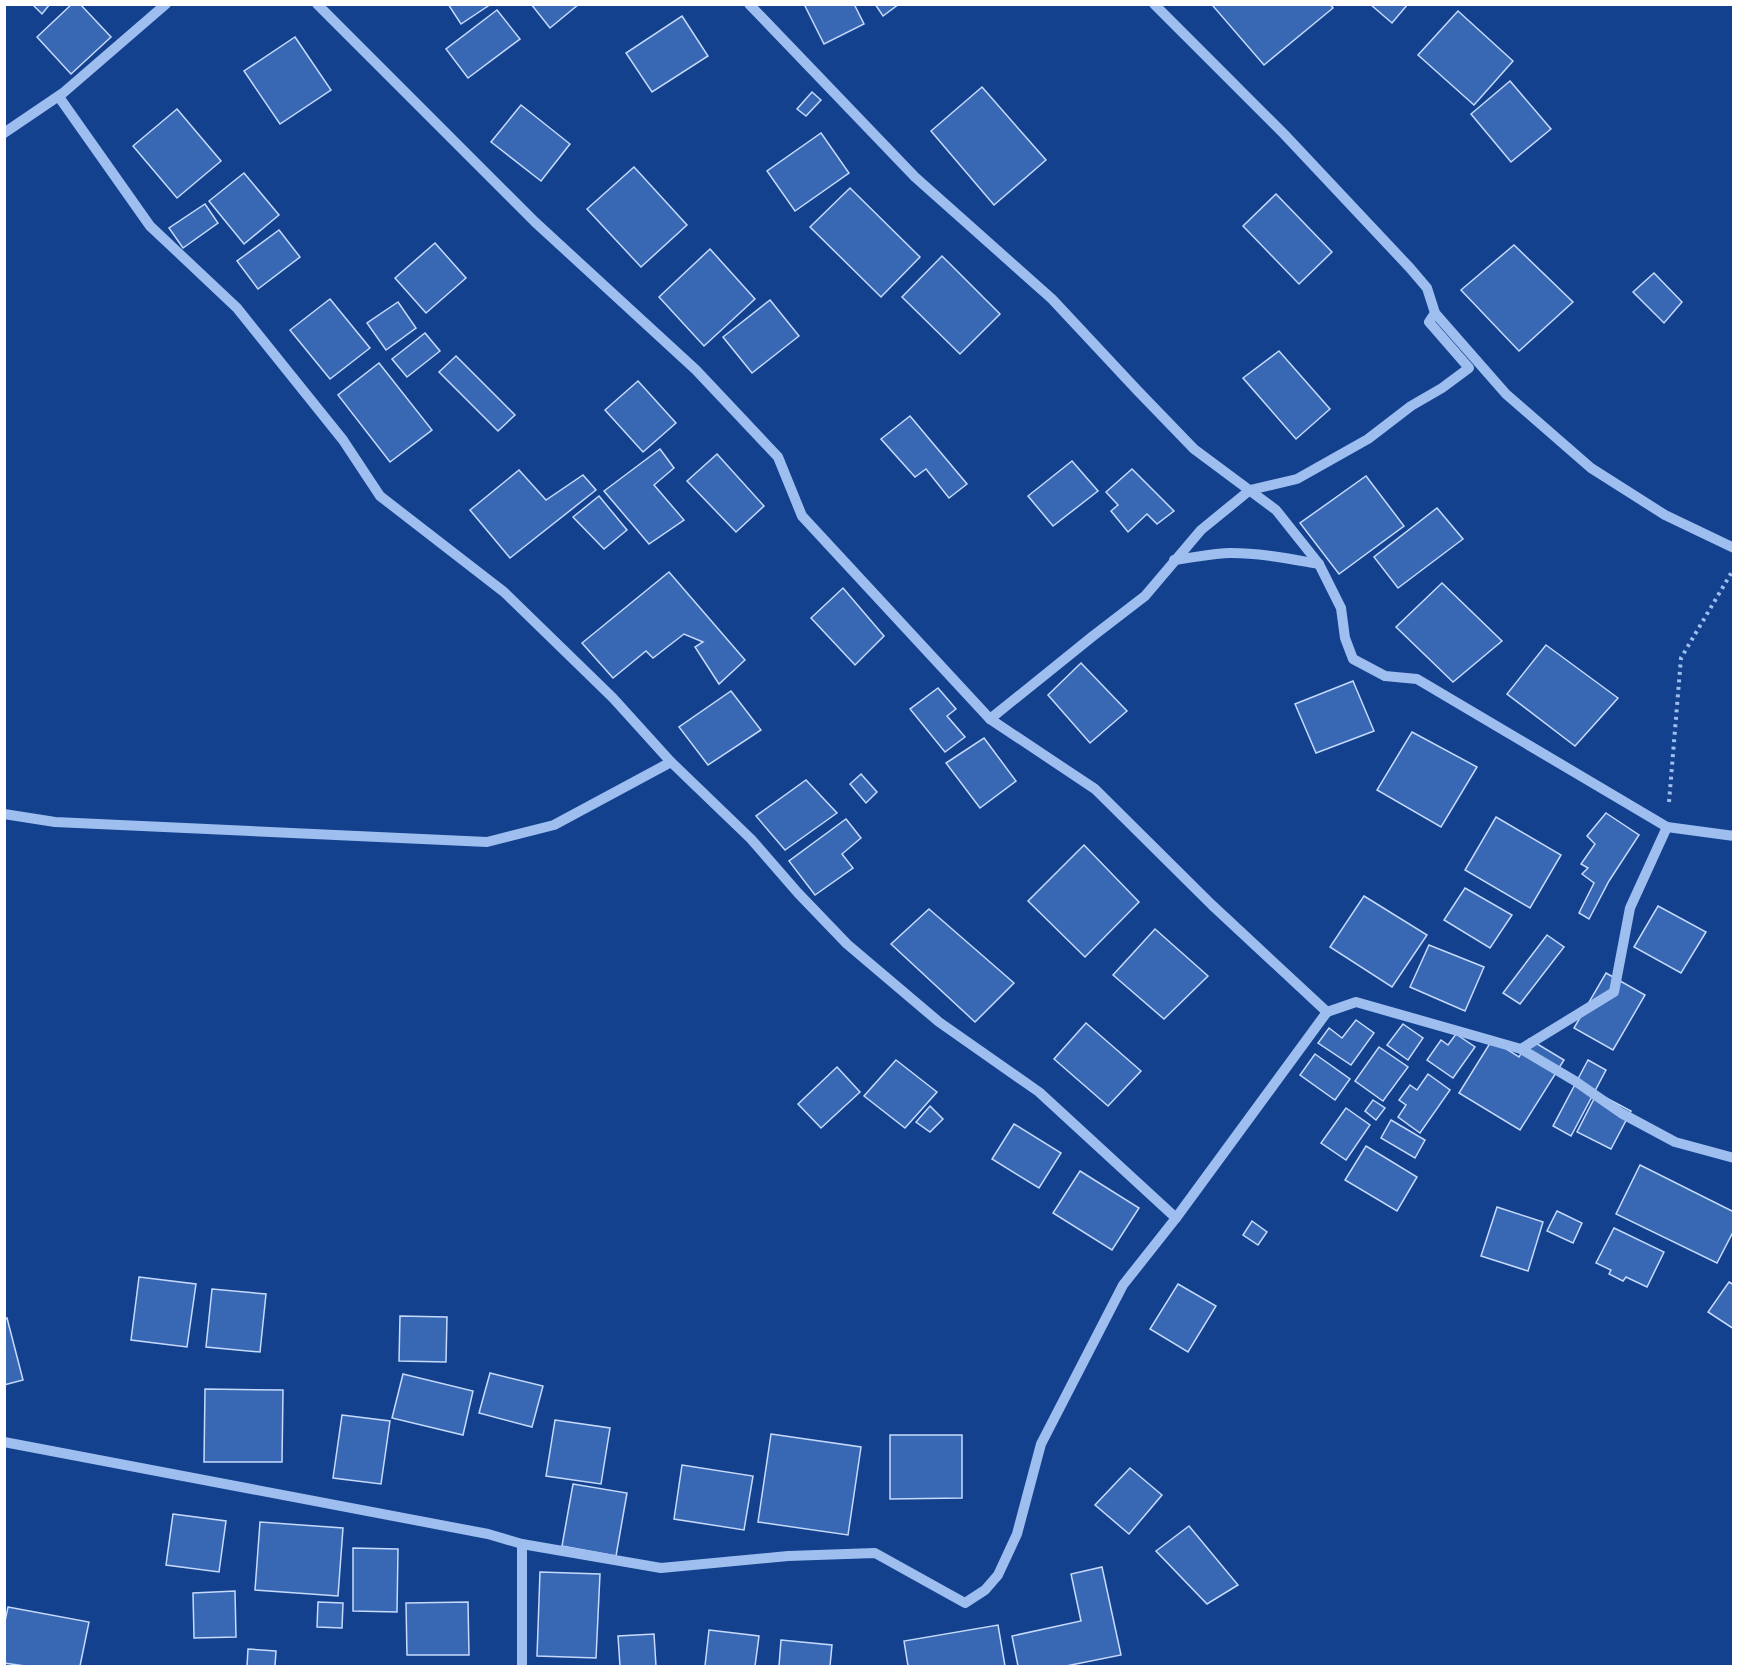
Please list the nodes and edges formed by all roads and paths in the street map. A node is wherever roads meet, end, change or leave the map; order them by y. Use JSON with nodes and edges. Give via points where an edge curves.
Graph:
{"nodes":[{"id":1,"x":166,"y":4,"type":"edge"},
{"id":2,"x":317,"y":4,"type":"edge"},
{"id":3,"x":748,"y":4,"type":"edge"},
{"id":4,"x":1154,"y":4,"type":"edge"},
{"id":5,"x":58,"y":97,"type":"junction"},
{"id":6,"x":4,"y":133,"type":"edge"},
{"id":7,"x":1436,"y":313,"type":"junction"},
{"id":8,"x":1250,"y":490,"type":"junction"},
{"id":9,"x":1734,"y":548,"type":"edge"},
{"id":10,"x":1174,"y":560,"type":"junction"},
{"id":11,"x":1320,"y":564,"type":"junction"},
{"id":12,"x":1734,"y":570,"type":"edge"},
{"id":13,"x":990,"y":719,"type":"junction"},
{"id":14,"x":671,"y":762,"type":"junction"},
{"id":15,"x":4,"y":814,"type":"edge"},
{"id":16,"x":1667,"y":827,"type":"junction"},
{"id":17,"x":1734,"y":836,"type":"edge"},
{"id":18,"x":1328,"y":1012,"type":"junction"},
{"id":19,"x":1521,"y":1049,"type":"junction"},
{"id":20,"x":1734,"y":1158,"type":"edge"},
{"id":21,"x":1176,"y":1218,"type":"junction"},
{"id":22,"x":4,"y":1442,"type":"edge"},
{"id":23,"x":522,"y":1544,"type":"junction"},
{"id":24,"x":522,"y":1666,"type":"edge"}],
"edges":[{"from":1,"to":5,"type":"street"},
{"from":2,"to":13,"type":"street","via":[[535,222],[696,370],[778,457],[802,516]]},
{"from":3,"to":8,"type":"street","via":[[915,177],[1052,299],[1194,448]]},
{"from":4,"to":7,"type":"street","via":[[1410,268],[1427,288]]},
{"from":5,"to":6,"type":"street"},
{"from":5,"to":14,"type":"street","via":[[150,226],[237,308],[343,440],[380,496],[504,592],[613,698]]},
{"from":7,"to":8,"type":"street","via":[[1429,322],[1469,368],[1368,440],[1297,479]]},
{"from":7,"to":9,"type":"street","via":[[1506,394],[1591,468],[1665,515]]},
{"from":8,"to":10,"type":"street","via":[[1201,530]]},
{"from":8,"to":11,"type":"street","via":[[1276,510]]},
{"from":10,"to":11,"type":"street","via":[[1239,553]]},
{"from":10,"to":13,"type":"street","via":[[1145,596]]},
{"from":11,"to":16,"type":"street","via":[[1341,608],[1353,659],[1385,676],[1417,679]]},
{"from":12,"to":16,"type":"path","via":[[1682,658]]},
{"from":13,"to":18,"type":"street","via":[[1095,789]]},
{"from":14,"to":15,"type":"street","via":[[554,825],[488,842],[55,822]]},
{"from":14,"to":21,"type":"street","via":[[751,839],[847,944],[939,1022],[1039,1092]]},
{"from":16,"to":17,"type":"street"},
{"from":16,"to":19,"type":"street","via":[[1630,908],[1614,992]]},
{"from":18,"to":19,"type":"street","via":[[1356,1002]]},
{"from":18,"to":21,"type":"street"},
{"from":19,"to":20,"type":"street","via":[[1621,1113],[1675,1142]]},
{"from":21,"to":23,"type":"street","via":[[1123,1285],[1041,1444],[1017,1534],[998,1575],[985,1590],[965,1603],[874,1553],[788,1556],[661,1568]]},
{"from":22,"to":23,"type":"street","via":[[488,1534]]},
{"from":23,"to":24,"type":"street"}]}
